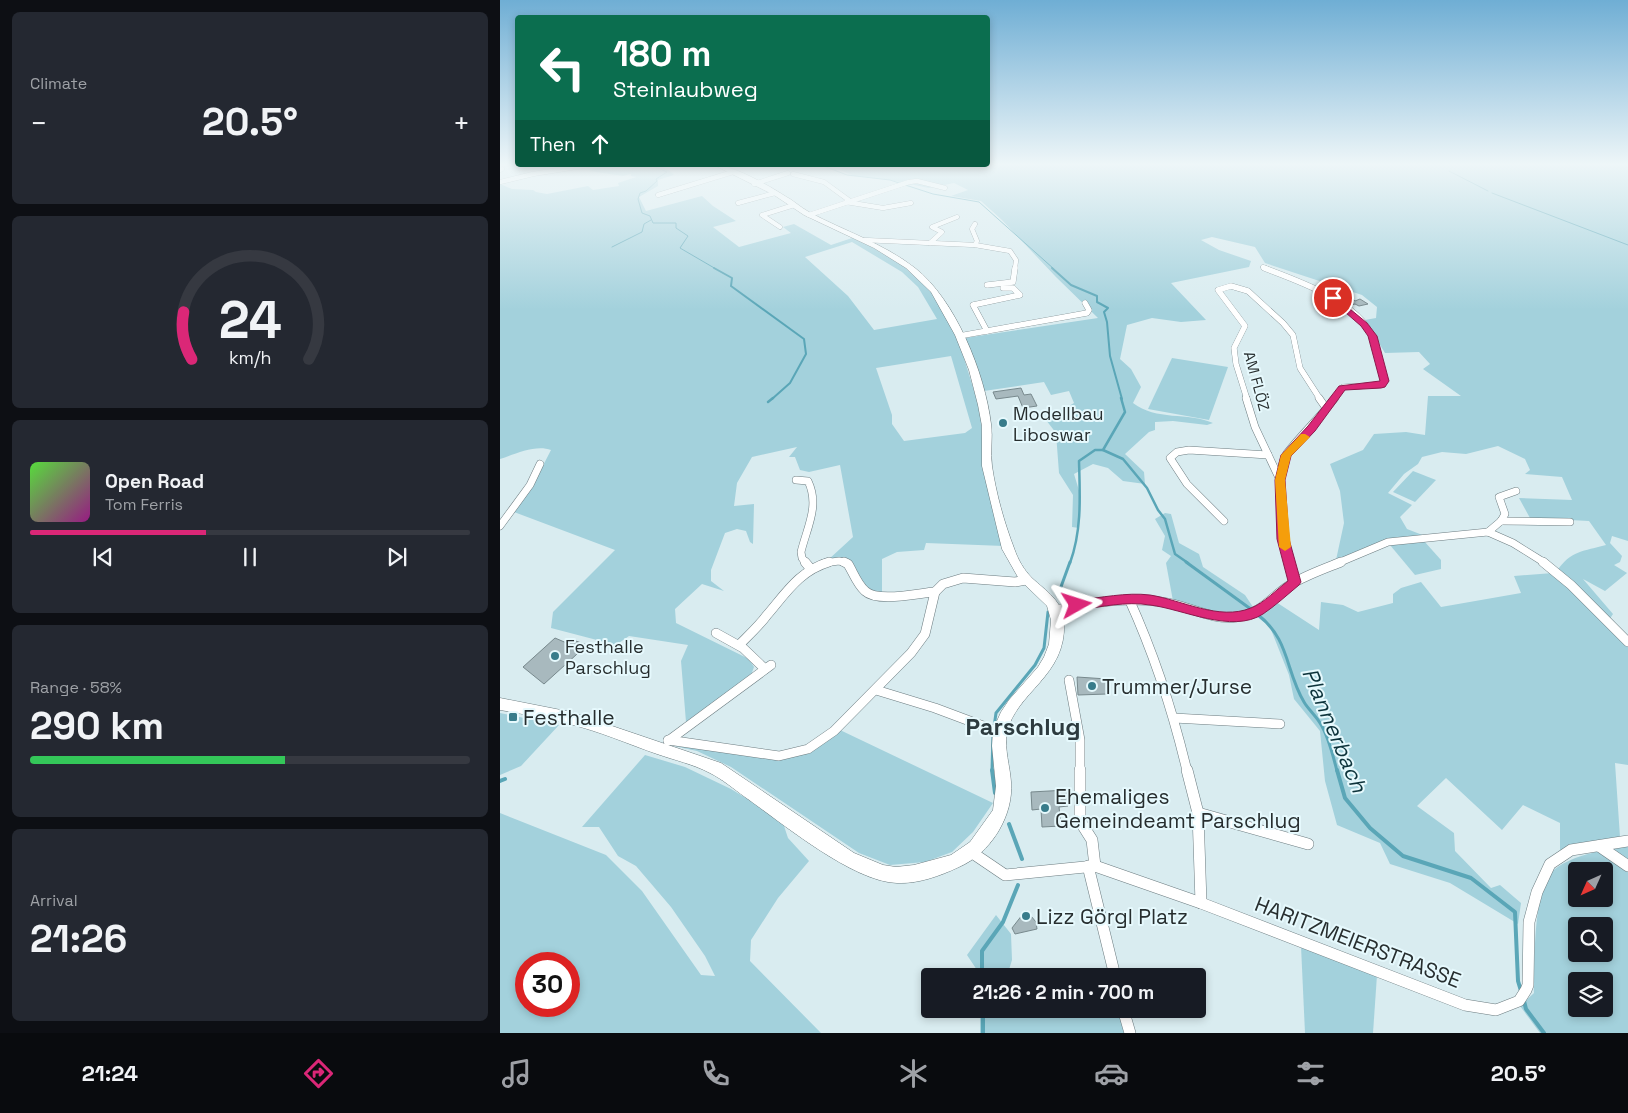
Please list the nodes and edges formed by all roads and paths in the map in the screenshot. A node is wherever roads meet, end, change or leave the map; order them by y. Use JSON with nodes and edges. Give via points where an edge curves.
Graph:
{"nodes":[{"id":1,"x":768,"y":213,"type":"edge"},
{"id":2,"x":809,"y":214,"type":"edge"},
{"id":3,"x":956,"y":217,"type":"dead end"},
{"id":4,"x":976,"y":224,"type":"dead end"},
{"id":5,"x":780,"y":227,"type":"dead end"},
{"id":6,"x":864,"y":240,"type":"junction"},
{"id":7,"x":930,"y":243,"type":"junction"},
{"id":8,"x":975,"y":245,"type":"junction"},
{"id":9,"x":1263,"y":267,"type":"dead end"},
{"id":10,"x":987,"y":285,"type":"dead end"},
{"id":11,"x":995,"y":289,"type":"dead end"},
{"id":12,"x":1084,"y":303,"type":"dead end"},
{"id":13,"x":987,"y":331,"type":"junction"},
{"id":14,"x":959,"y":336,"type":"junction"},
{"id":15,"x":1326,"y":408,"type":"junction"},
{"id":16,"x":1268,"y":456,"type":"junction"},
{"id":17,"x":540,"y":464,"type":"dead end"},
{"id":18,"x":796,"y":480,"type":"dead end"},
{"id":19,"x":1280,"y":480,"type":"junction"},
{"id":20,"x":1516,"y":491,"type":"dead end"},
{"id":21,"x":1224,"y":521,"type":"dead end"},
{"id":22,"x":1501,"y":521,"type":"junction"},
{"id":23,"x":1570,"y":522,"type":"dead end"},
{"id":24,"x":500,"y":526,"type":"edge"},
{"id":25,"x":1488,"y":532,"type":"junction"},
{"id":26,"x":810,"y":568,"type":"junction"},
{"id":27,"x":1026,"y":580,"type":"junction"},
{"id":28,"x":1294,"y":582,"type":"junction"},
{"id":29,"x":935,"y":592,"type":"junction"},
{"id":30,"x":1129,"y":599,"type":"junction"},
{"id":31,"x":1056,"y":610,"type":"junction"},
{"id":32,"x":716,"y":633,"type":"dead end"},
{"id":33,"x":1628,"y":642,"type":"edge"},
{"id":34,"x":740,"y":644,"type":"junction"},
{"id":35,"x":1069,"y":680,"type":"dead end"},
{"id":36,"x":876,"y":690,"type":"junction"},
{"id":37,"x":500,"y":704,"type":"edge"},
{"id":38,"x":1174,"y":718,"type":"junction"},
{"id":39,"x":1280,"y":724,"type":"dead end"},
{"id":40,"x":994,"y":731,"type":"junction"},
{"id":41,"x":665,"y":744,"type":"junction"},
{"id":42,"x":1198,"y":813,"type":"junction"},
{"id":43,"x":1628,"y":841,"type":"edge"},
{"id":44,"x":1308,"y":844,"type":"dead end"},
{"id":45,"x":1599,"y":846,"type":"junction"},
{"id":46,"x":971,"y":852,"type":"junction"},
{"id":47,"x":1091,"y":866,"type":"junction"},
{"id":48,"x":1628,"y":866,"type":"edge"},
{"id":49,"x":1201,"y":904,"type":"junction"},
{"id":50,"x":1113,"y":968,"type":"edge"},
{"id":51,"x":1126,"y":1018,"type":"edge"},
{"id":52,"x":1130,"y":1033,"type":"edge"}],
"edges":[{"from":1,"to":5,"type":"street","via":[[762,215]]},
{"from":2,"to":6,"type":"main road"},
{"from":3,"to":7,"type":"street","via":[[932,227],[942,232]]},
{"from":4,"to":8,"type":"street","via":[[972,228]]},
{"from":6,"to":7,"type":"street"},
{"from":6,"to":14,"type":"main road","via":[[932,288]]},
{"from":7,"to":8,"type":"street"},
{"from":8,"to":10,"type":"street","via":[[1005,249],[1014,255],[1013,282]]},
{"from":9,"to":15,"type":"street","via":[[1324,292],[1348,309],[1372,336],[1384,381],[1381,385],[1343,388]]},
{"from":11,"to":13,"type":"street","via":[[1013,288],[1020,296],[973,306]]},
{"from":12,"to":13,"type":"street","via":[[1089,310],[1087,313]]},
{"from":13,"to":14,"type":"street"},
{"from":14,"to":27,"type":"main road","via":[[983,406],[987,465],[1009,550]]},
{"from":15,"to":16,"type":"street","name":"AM FLÖZ","via":[[1300,368],[1293,335],[1283,323],[1248,291],[1231,286],[1218,290],[1244,326],[1234,348],[1236,364],[1255,427]]},
{"from":15,"to":19,"type":"street","via":[[1286,455]]},
{"from":16,"to":19,"type":"street","name":"AM FLÖZ"},
{"from":16,"to":21,"type":"street","via":[[1189,450],[1177,452],[1170,458],[1175,470],[1199,498]]},
{"from":17,"to":24,"type":"street","via":[[530,485]]},
{"from":18,"to":26,"type":"street","via":[[808,481],[814,492],[814,512],[801,552]]},
{"from":19,"to":28,"type":"street","via":[[1283,539]]},
{"from":20,"to":22,"type":"street","via":[[1498,497],[1504,514]]},
{"from":22,"to":23,"type":"street"},
{"from":22,"to":25,"type":"street"},
{"from":25,"to":28,"type":"street","via":[[1388,542]]},
{"from":25,"to":33,"type":"street","via":[[1513,542],[1550,568]]},
{"from":26,"to":29,"type":"street","via":[[844,562],[871,596]]},
{"from":26,"to":34,"type":"street","via":[[792,583]]},
{"from":27,"to":29,"type":"street","via":[[963,578],[943,584]]},
{"from":27,"to":31,"type":"main road"},
{"from":28,"to":30,"type":"street","via":[[1254,613],[1236,617],[1164,602]]},
{"from":29,"to":36,"type":"street","via":[[924,634],[911,654]]},
{"from":30,"to":31,"type":"street"},
{"from":30,"to":38,"type":"street"},
{"from":31,"to":40,"type":"main road","via":[[1055,647],[1044,671]]},
{"from":32,"to":34,"type":"street"},
{"from":34,"to":41,"type":"street","via":[[768,667]]},
{"from":35,"to":47,"type":"street","via":[[1080,740],[1080,821],[1092,840]]},
{"from":36,"to":40,"type":"street","via":[[948,712]]},
{"from":36,"to":41,"type":"street","via":[[834,731],[808,748],[779,756]]},
{"from":37,"to":41,"type":"main road","via":[[571,718]]},
{"from":38,"to":39,"type":"street"},
{"from":38,"to":42,"type":"street"},
{"from":40,"to":46,"type":"main road","via":[[1005,787],[1002,806]]},
{"from":41,"to":46,"type":"main road","via":[[716,768],[848,860],[873,869],[895,875],[918,873]]},
{"from":42,"to":44,"type":"street"},
{"from":42,"to":49,"type":"street"},
{"from":43,"to":45,"type":"street","name":"HARITZMEIERSTRASSE"},
{"from":45,"to":48,"type":"street"},
{"from":45,"to":49,"type":"street","name":"HARITZMEIERSTRASSE","via":[[1571,850],[1550,864],[1541,881],[1529,922],[1528,985],[1519,1001],[1496,1010],[1465,1005]]},
{"from":46,"to":47,"type":"street","name":"HARITZMEIERSTRASSE","via":[[1005,876]]},
{"from":47,"to":49,"type":"street","name":"HARITZMEIERSTRASSE"},
{"from":47,"to":50,"type":"street"},
{"from":51,"to":52,"type":"street"}]}
